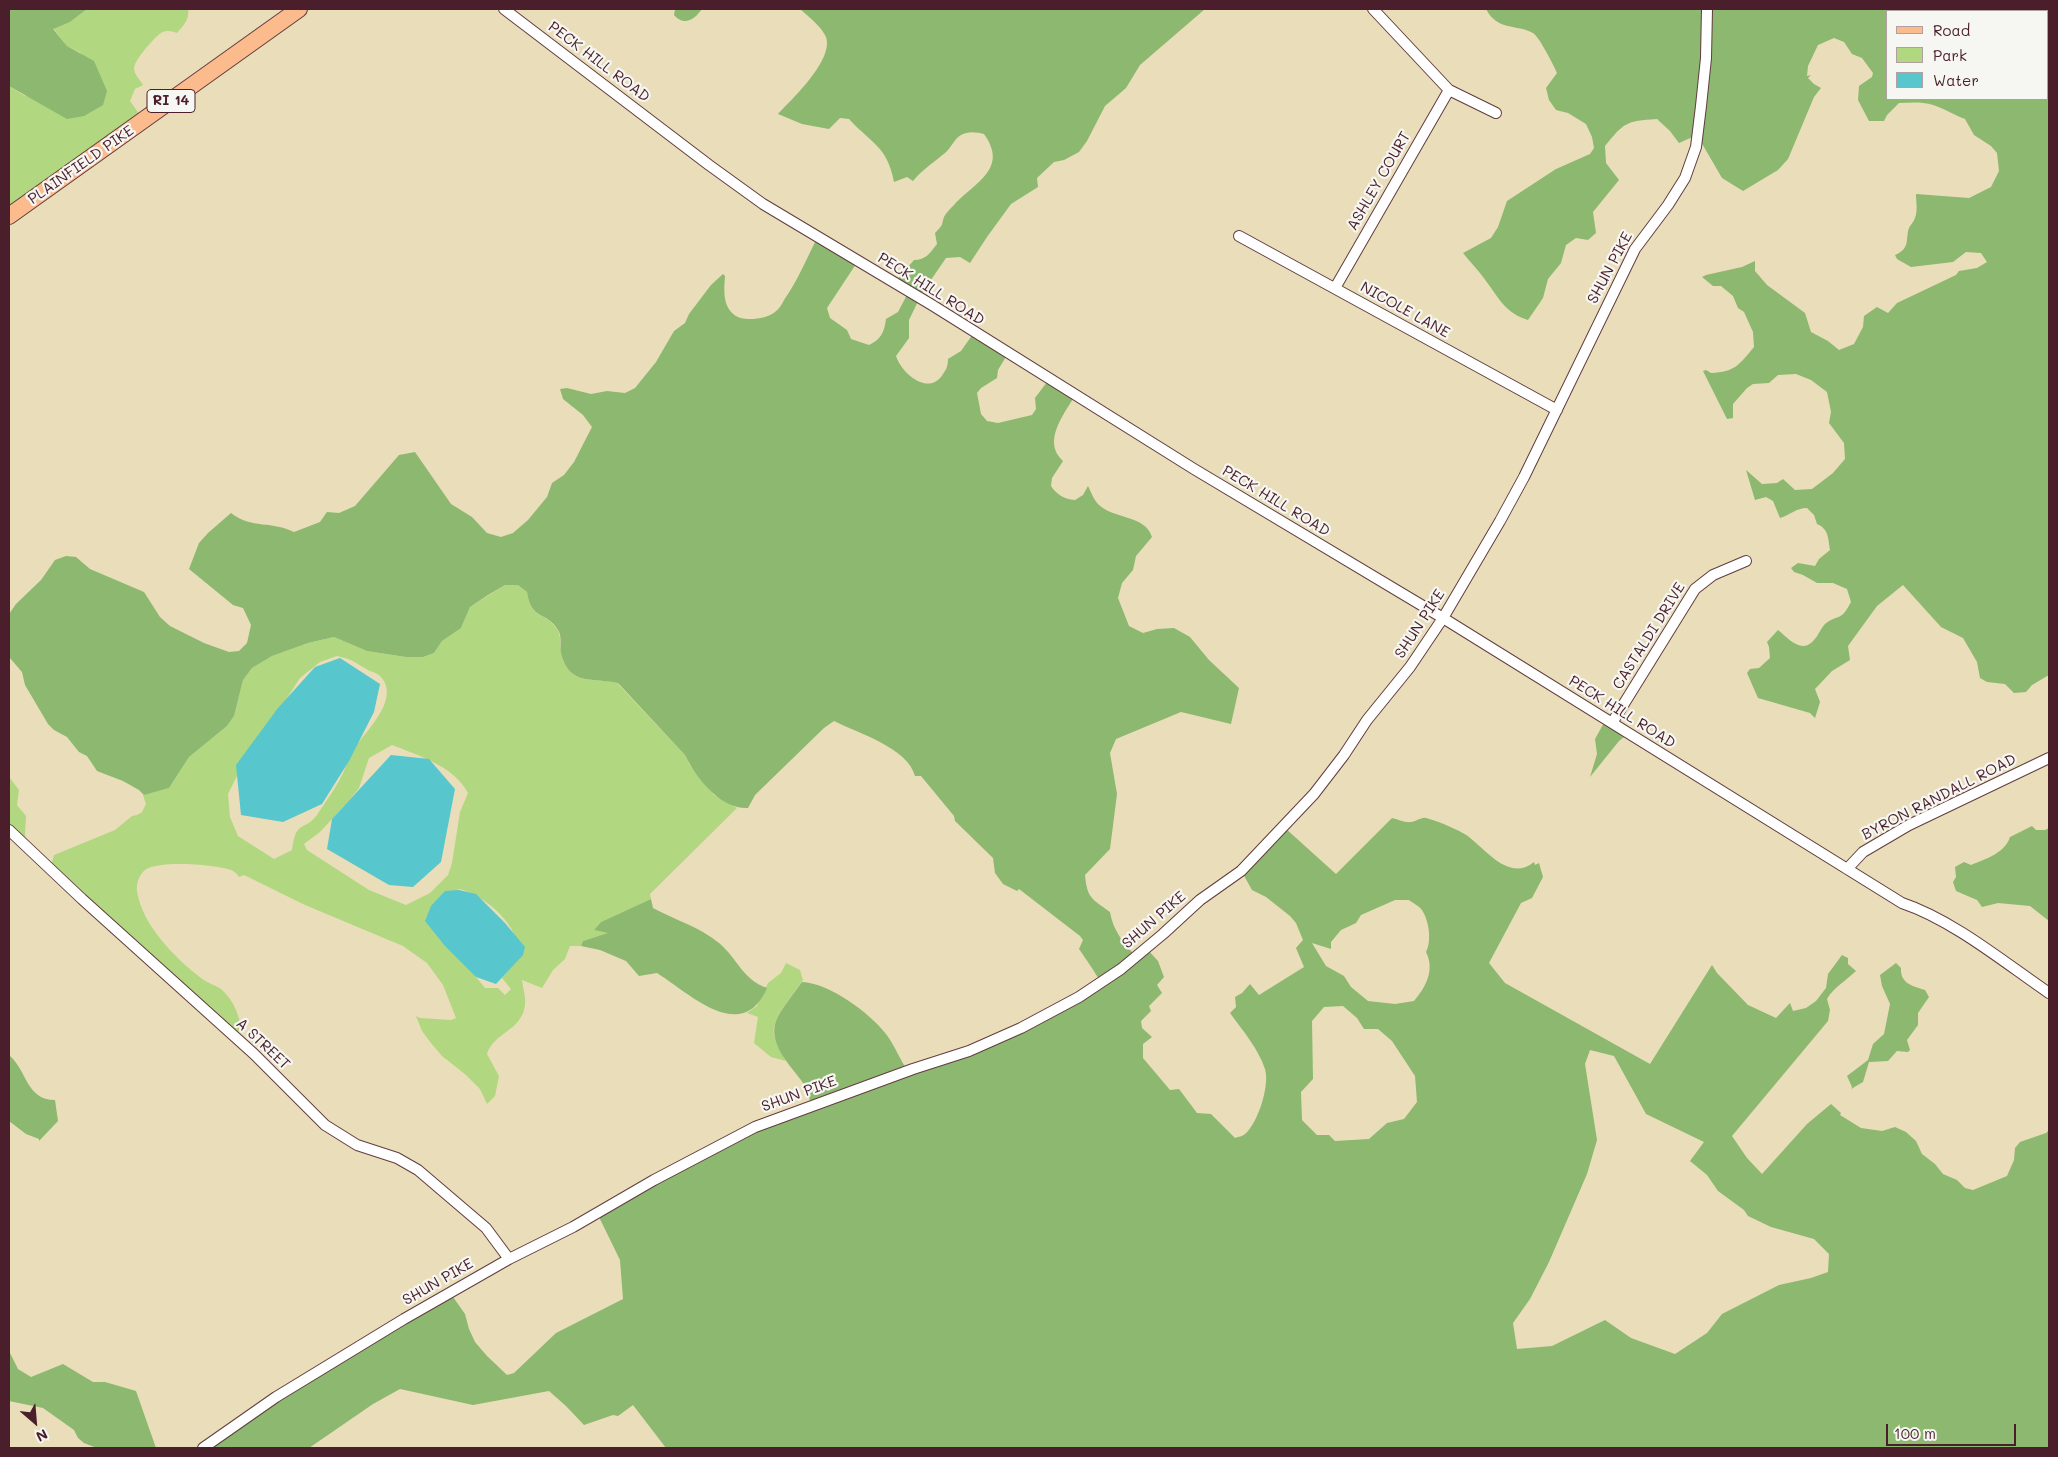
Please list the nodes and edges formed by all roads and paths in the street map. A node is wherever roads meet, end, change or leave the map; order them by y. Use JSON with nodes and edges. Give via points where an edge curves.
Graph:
{"nodes":[{"id":1,"x":299,"y":9,"type":"edge"},
{"id":2,"x":504,"y":9,"type":"edge"},
{"id":3,"x":1373,"y":9,"type":"edge"},
{"id":4,"x":1707,"y":9,"type":"edge"},
{"id":5,"x":1449,"y":90,"type":"junction"},
{"id":6,"x":1496,"y":112,"type":"dead end"},
{"id":7,"x":9,"y":216,"type":"edge"},
{"id":8,"x":1239,"y":236,"type":"dead end"},
{"id":9,"x":1335,"y":288,"type":"junction"},
{"id":10,"x":1556,"y":410,"type":"junction"},
{"id":11,"x":1746,"y":561,"type":"dead end"},
{"id":12,"x":1443,"y":618,"type":"junction"},
{"id":13,"x":1612,"y":723,"type":"junction"},
{"id":14,"x":2049,"y":758,"type":"edge"},
{"id":15,"x":9,"y":830,"type":"edge"},
{"id":16,"x":1847,"y":869,"type":"junction"},
{"id":17,"x":2049,"y":993,"type":"edge"},
{"id":18,"x":510,"y":1259,"type":"junction"},
{"id":19,"x":203,"y":1448,"type":"edge"}],
"edges":[{"from":1,"to":7,"type":"main road","name":"PLAINFIELD PIKE","number":"RI 14"},
{"from":2,"to":12,"type":"street","name":"PECK HILL ROAD","via":[[763,204]]},
{"from":3,"to":5,"type":"street"},
{"from":4,"to":10,"type":"street","name":"SHUN PIKE","via":[[1706,58],[1696,147],[1684,178],[1668,205],[1635,249]]},
{"from":5,"to":6,"type":"street"},
{"from":5,"to":9,"type":"street","name":"ASHLEY COURT"},
{"from":8,"to":9,"type":"street","name":"NICOLE LANE"},
{"from":9,"to":10,"type":"street","name":"NICOLE LANE"},
{"from":10,"to":12,"type":"street","name":"SHUN PIKE","via":[[1500,521]]},
{"from":11,"to":13,"type":"street","name":"CASTALDI DRIVE","via":[[1714,575],[1695,588]]},
{"from":12,"to":13,"type":"street","name":"PECK HILL ROAD"},
{"from":12,"to":18,"type":"street","name":"SHUN PIKE","via":[[1314,794],[1241,871],[1200,900],[1121,969],[1079,997],[978,1047],[755,1127]]},
{"from":13,"to":16,"type":"street","name":"PECK HILL ROAD"},
{"from":14,"to":16,"type":"street","name":"BYRON RANDALL ROAD","via":[[1909,825],[1864,852]]},
{"from":15,"to":18,"type":"street","name":"A STREET","via":[[254,1054],[325,1125],[357,1145],[397,1158],[418,1170],[486,1228]]},
{"from":16,"to":17,"type":"street","name":"PECK HILL ROAD","via":[[1902,903],[1945,922]]},
{"from":18,"to":19,"type":"street","name":"SHUN PIKE","via":[[323,1367]]}]}
